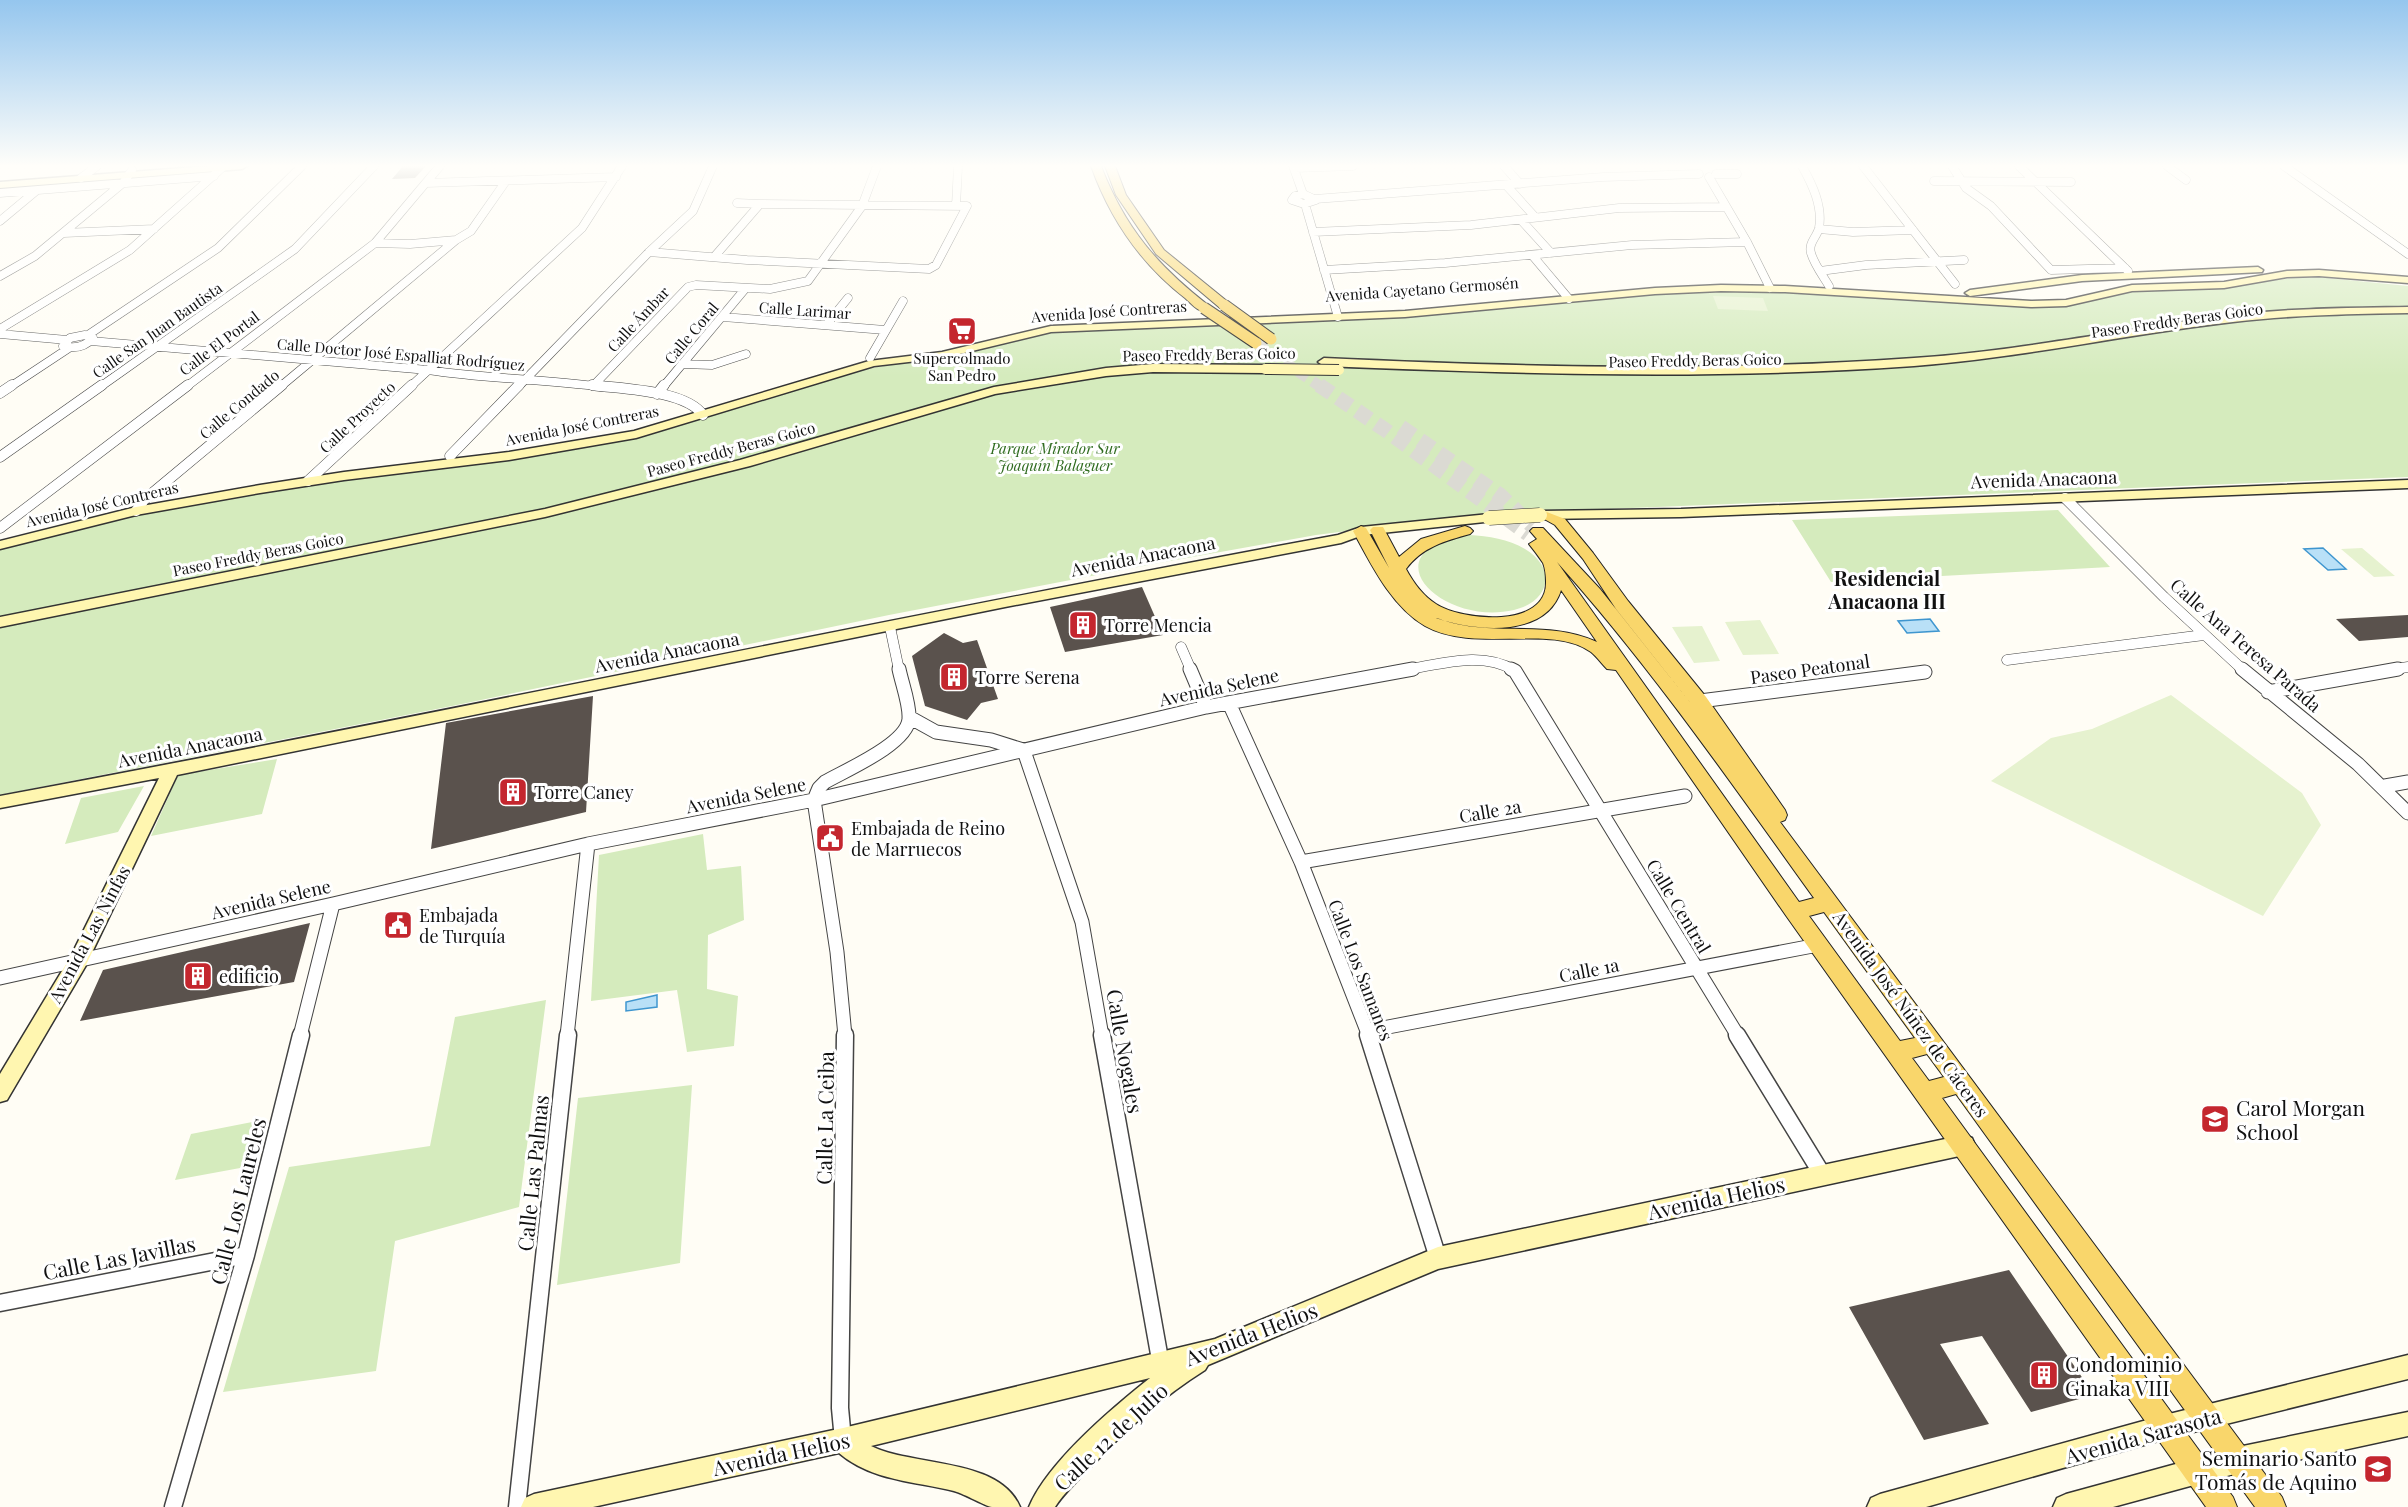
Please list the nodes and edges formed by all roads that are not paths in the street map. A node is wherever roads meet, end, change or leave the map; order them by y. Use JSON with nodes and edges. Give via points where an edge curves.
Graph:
{"nodes":[{"id":1,"x":60,"y":236,"type":"edge"},
{"id":2,"x":146,"y":236,"type":"edge"},
{"id":3,"x":230,"y":236,"type":"edge"},
{"id":4,"x":307,"y":236,"type":"edge"},
{"id":5,"x":381,"y":236,"type":"edge"},
{"id":6,"x":462,"y":236,"type":"edge"},
{"id":7,"x":573,"y":236,"type":"edge"},
{"id":8,"x":666,"y":236,"type":"edge"},
{"id":9,"x":732,"y":236,"type":"edge"},
{"id":10,"x":840,"y":236,"type":"edge"},
{"id":11,"x":950,"y":236,"type":"edge"},
{"id":12,"x":1129,"y":236,"type":"edge"},
{"id":13,"x":1149,"y":236,"type":"edge"},
{"id":14,"x":1314,"y":236,"type":"edge"},
{"id":15,"x":1535,"y":236,"type":"edge"},
{"id":16,"x":1744,"y":236,"type":"edge"},
{"id":17,"x":1814,"y":236,"type":"edge"},
{"id":18,"x":1918,"y":236,"type":"edge"},
{"id":19,"x":2019,"y":236,"type":"edge"},
{"id":20,"x":2092,"y":236,"type":"edge"},
{"id":21,"x":2383,"y":236,"type":"edge"},
{"id":22,"x":456,"y":240,"type":"junction"},
{"id":23,"x":1747,"y":242,"type":"junction"},
{"id":24,"x":375,"y":243,"type":"junction"},
{"id":25,"x":410,"y":244,"type":"junction"},
{"id":26,"x":447,"y":248,"type":"junction"},
{"id":27,"x":650,"y":252,"type":"junction"},
{"id":28,"x":1551,"y":254,"type":"junction"},
{"id":29,"x":2408,"y":254,"type":"edge"},
{"id":30,"x":1532,"y":255,"type":"junction"},
{"id":31,"x":714,"y":257,"type":"junction"},
{"id":32,"x":1964,"y":260,"type":"dead end"},
{"id":33,"x":1938,"y":262,"type":"junction"},
{"id":34,"x":822,"y":263,"type":"junction"},
{"id":35,"x":2125,"y":268,"type":"junction"},
{"id":36,"x":1324,"y":270,"type":"junction"},
{"id":37,"x":1820,"y":271,"type":"junction"},
{"id":38,"x":2408,"y":275,"type":"edge"},
{"id":39,"x":0,"y":276,"type":"edge"},
{"id":40,"x":2135,"y":276,"type":"junction"},
{"id":41,"x":2256,"y":279,"type":"junction"},
{"id":42,"x":2408,"y":280,"type":"edge"},
{"id":43,"x":1955,"y":284,"type":"dead end"},
{"id":44,"x":1768,"y":285,"type":"junction"},
{"id":45,"x":1829,"y":286,"type":"junction"},
{"id":46,"x":2408,"y":287,"type":"edge"},
{"id":47,"x":745,"y":289,"type":"junction"},
{"id":48,"x":1567,"y":296,"type":"junction"},
{"id":49,"x":848,"y":298,"type":"dead end"},
{"id":50,"x":903,"y":301,"type":"dead end"},
{"id":51,"x":2408,"y":310,"type":"edge"},
{"id":52,"x":1229,"y":313,"type":"junction"},
{"id":53,"x":1338,"y":314,"type":"junction"},
{"id":54,"x":723,"y":317,"type":"junction"},
{"id":55,"x":2408,"y":317,"type":"edge"},
{"id":56,"x":826,"y":325,"type":"junction"},
{"id":57,"x":0,"y":329,"type":"edge"},
{"id":58,"x":885,"y":330,"type":"junction"},
{"id":59,"x":0,"y":334,"type":"edge"},
{"id":60,"x":89,"y":338,"type":"junction"},
{"id":61,"x":1271,"y":339,"type":"tunnel mouth"},
{"id":62,"x":1256,"y":343,"type":"tunnel mouth"},
{"id":63,"x":68,"y":344,"type":"junction"},
{"id":64,"x":156,"y":347,"type":"junction"},
{"id":65,"x":228,"y":353,"type":"junction"},
{"id":66,"x":746,"y":354,"type":"dead end"},
{"id":67,"x":870,"y":358,"type":"junction"},
{"id":68,"x":312,"y":360,"type":"junction"},
{"id":69,"x":682,"y":364,"type":"junction"},
{"id":70,"x":1260,"y":364,"type":"junction"},
{"id":71,"x":428,"y":370,"type":"junction"},
{"id":72,"x":525,"y":377,"type":"junction"},
{"id":73,"x":594,"y":386,"type":"junction"},
{"id":74,"x":0,"y":393,"type":"edge"},
{"id":75,"x":657,"y":394,"type":"junction"},
{"id":76,"x":700,"y":412,"type":"junction"},
{"id":77,"x":450,"y":456,"type":"junction"},
{"id":78,"x":0,"y":457,"type":"edge"},
{"id":79,"x":320,"y":470,"type":"junction"},
{"id":80,"x":308,"y":481,"type":"junction"},
{"id":81,"x":2408,"y":484,"type":"edge"},
{"id":82,"x":2065,"y":498,"type":"junction"},
{"id":83,"x":144,"y":500,"type":"junction"},
{"id":84,"x":136,"y":511,"type":"junction"},
{"id":85,"x":1492,"y":523,"type":"junction"},
{"id":86,"x":1542,"y":523,"type":"junction"},
{"id":87,"x":0,"y":528,"type":"edge"},
{"id":88,"x":1465,"y":531,"type":"junction"},
{"id":89,"x":1372,"y":535,"type":"junction"},
{"id":90,"x":0,"y":536,"type":"edge"},
{"id":91,"x":0,"y":545,"type":"edge"},
{"id":92,"x":278,"y":562,"type":"junction"},
{"id":93,"x":1551,"y":563,"type":"junction"},
{"id":94,"x":1398,"y":570,"type":"junction"},
{"id":95,"x":0,"y":612,"type":"edge"},
{"id":96,"x":0,"y":622,"type":"edge"},
{"id":97,"x":890,"y":627,"type":"junction"},
{"id":98,"x":2204,"y":635,"type":"junction"},
{"id":99,"x":1181,"y":647,"type":"dead end"},
{"id":100,"x":2007,"y":660,"type":"dead end"},
{"id":101,"x":1500,"y":662,"type":"joint"},
{"id":102,"x":2408,"y":667,"type":"edge"},
{"id":103,"x":1925,"y":672,"type":"dead end"},
{"id":104,"x":2268,"y":692,"type":"junction"},
{"id":105,"x":1700,"y":701,"type":"junction"},
{"id":106,"x":1229,"y":703,"type":"junction"},
{"id":107,"x":1206,"y":707,"type":"junction"},
{"id":108,"x":909,"y":717,"type":"junction"},
{"id":109,"x":1665,"y":727,"type":"junction"},
{"id":110,"x":1024,"y":751,"type":"junction"},
{"id":111,"x":171,"y":771,"type":"junction"},
{"id":112,"x":2408,"y":782,"type":"edge"},
{"id":113,"x":2385,"y":786,"type":"junction"},
{"id":114,"x":1686,"y":796,"type":"dead end"},
{"id":115,"x":814,"y":800,"type":"junction"},
{"id":116,"x":0,"y":802,"type":"edge"},
{"id":117,"x":1599,"y":811,"type":"junction"},
{"id":118,"x":2408,"y":813,"type":"edge"},
{"id":119,"x":588,"y":844,"type":"junction"},
{"id":120,"x":1301,"y":862,"type":"junction"},
{"id":121,"x":1827,"y":900,"type":"junction"},
{"id":122,"x":333,"y":904,"type":"junction"},
{"id":123,"x":1794,"y":911,"type":"junction"},
{"id":124,"x":1818,"y":945,"type":"junction"},
{"id":125,"x":78,"y":961,"type":"junction"},
{"id":126,"x":1695,"y":968,"type":"junction"},
{"id":127,"x":0,"y":978,"type":"edge"},
{"id":128,"x":1367,"y":1031,"type":"junction"},
{"id":129,"x":1932,"y":1043,"type":"junction"},
{"id":130,"x":1896,"y":1052,"type":"junction"},
{"id":131,"x":1961,"y":1083,"type":"junction"},
{"id":132,"x":1924,"y":1092,"type":"junction"},
{"id":133,"x":0,"y":1094,"type":"edge"},
{"id":134,"x":1964,"y":1145,"type":"junction"},
{"id":135,"x":1822,"y":1174,"type":"junction"},
{"id":136,"x":246,"y":1255,"type":"junction"},
{"id":137,"x":1438,"y":1258,"type":"junction"},
{"id":138,"x":0,"y":1304,"type":"edge"},
{"id":139,"x":1215,"y":1352,"type":"junction"},
{"id":140,"x":1161,"y":1365,"type":"junction"},
{"id":141,"x":2408,"y":1367,"type":"edge"},
{"id":142,"x":2206,"y":1417,"type":"junction"},
{"id":143,"x":2408,"y":1424,"type":"edge"},
{"id":144,"x":2165,"y":1427,"type":"junction"},
{"id":145,"x":843,"y":1440,"type":"junction"},
{"id":146,"x":2238,"y":1460,"type":"junction"},
{"id":147,"x":2197,"y":1471,"type":"junction"},
{"id":148,"x":173,"y":1507,"type":"edge"},
{"id":149,"x":517,"y":1507,"type":"edge"},
{"id":150,"x":534,"y":1507,"type":"edge"},
{"id":151,"x":1007,"y":1507,"type":"edge"},
{"id":152,"x":1042,"y":1507,"type":"edge"},
{"id":153,"x":1880,"y":1507,"type":"edge"},
{"id":154,"x":2066,"y":1507,"type":"edge"},
{"id":155,"x":2223,"y":1507,"type":"edge"},
{"id":156,"x":2272,"y":1507,"type":"edge"}],
"edges":[{"from":1,"to":39,"type":"street"},
{"from":2,"to":57,"type":"street","via":[[130,250]]},
{"from":3,"to":60,"type":"street"},
{"from":4,"to":64,"type":"street","name":"Calle San Juan Bautista","via":[[295,249]]},
{"from":5,"to":24,"type":"street","name":"Calle El Portal"},
{"from":6,"to":22,"type":"street","name":"Calle Condado"},
{"from":7,"to":71,"type":"street","name":"Calle Proyecto"},
{"from":8,"to":27,"type":"street"},
{"from":9,"to":31,"type":"street"},
{"from":10,"to":34,"type":"street","name":"Calle Ámbar"},
{"from":11,"to":34,"type":"street","via":[[933,267],[922,270]]},
{"from":12,"to":62,"type":"main road","bridge":true,"via":[[1165,278]]},
{"from":13,"to":52,"type":"main road","via":[[1160,252]]},
{"from":14,"to":36,"type":"street"},
{"from":15,"to":28,"type":"street"},
{"from":16,"to":23,"type":"street"},
{"from":17,"to":37,"type":"street","via":[[1810,252]]},
{"from":18,"to":33,"type":"street"},
{"from":19,"to":35,"type":"street","via":[[2051,270]]},
{"from":20,"to":35,"type":"street"},
{"from":21,"to":29,"type":"street"},
{"from":22,"to":25,"type":"street"},
{"from":22,"to":26,"type":"street","name":"Calle Condado"},
{"from":23,"to":28,"type":"street","via":[[1632,245]]},
{"from":23,"to":44,"type":"street"},
{"from":24,"to":25,"type":"street"},
{"from":24,"to":65,"type":"street","name":"Calle El Portal"},
{"from":25,"to":26,"type":"street"},
{"from":26,"to":68,"type":"street","name":"Calle Condado"},
{"from":27,"to":31,"type":"street"},
{"from":27,"to":72,"type":"street"},
{"from":28,"to":30,"type":"street"},
{"from":30,"to":36,"type":"street"},
{"from":30,"to":48,"type":"street"},
{"from":31,"to":34,"type":"street"},
{"from":32,"to":33,"type":"street"},
{"from":33,"to":37,"type":"street"},
{"from":33,"to":43,"type":"street"},
{"from":34,"to":47,"type":"street","name":"Calle Ámbar","via":[[808,280],[799,284]]},
{"from":35,"to":40,"type":"street"},
{"from":36,"to":53,"type":"street"},
{"from":37,"to":45,"type":"street"},
{"from":38,"to":40,"type":"street","name":"Avenida Cayetano Germosén","via":[[2313,267]]},
{"from":40,"to":45,"type":"street","name":"Avenida Cayetano Germosén","via":[[2067,279],[1967,293]]},
{"from":41,"to":42,"type":"street","name":"Avenida Cayetano Germosén","via":[[2319,273]]},
{"from":41,"to":44,"type":"street","name":"Avenida Cayetano Germosén","via":[[2211,287],[2132,288],[2056,304]]},
{"from":41,"to":46,"type":"street","name":"Avenida Cayetano Germosén","via":[[2324,278]]},
{"from":44,"to":45,"type":"street","name":"Avenida Cayetano Germosén"},
{"from":44,"to":48,"type":"street","name":"Avenida Cayetano Germosén"},
{"from":47,"to":54,"type":"street","name":"Calle Coral"},
{"from":47,"to":73,"type":"street","name":"Calle Ámbar","via":[[687,287]]},
{"from":48,"to":53,"type":"street","name":"Avenida Cayetano Germosén","via":[[1437,312]]},
{"from":49,"to":56,"type":"street"},
{"from":50,"to":58,"type":"street"},
{"from":51,"to":70,"type":"street","name":"Paseo Freddy Beras Goico","via":[[2216,320],[2006,353],[1915,362],[1668,370]]},
{"from":52,"to":53,"type":"street","name":"Avenida Cayetano Germosén"},
{"from":52,"to":61,"type":"main road","bridge":true},
{"from":52,"to":67,"type":"street","name":"Avenida José Contreras","via":[[1050,322],[944,348]]},
{"from":52,"to":76,"type":"street","name":"Avenida José Contreras","via":[[1024,333],[943,355],[873,363]]},
{"from":54,"to":56,"type":"street","name":"Calle Larimar"},
{"from":54,"to":69,"type":"street","name":"Calle Coral"},
{"from":55,"to":70,"type":"street","name":"Paseo Freddy Beras Goico","bridge":true,"via":[[2249,325],[2016,361],[1899,371],[1669,378],[1340,370]]},
{"from":56,"to":58,"type":"street","name":"Calle Larimar"},
{"from":58,"to":67,"type":"street"},
{"from":59,"to":63,"type":"street"},
{"from":60,"to":63,"type":"street"},
{"from":60,"to":64,"type":"street","name":"Calle Doctor José Espalliat Rodríguez"},
{"from":63,"to":74,"type":"street"},
{"from":64,"to":65,"type":"street","name":"Calle Doctor José Espalliat Rodríguez"},
{"from":64,"to":78,"type":"street","name":"Calle San Juan Bautista"},
{"from":65,"to":68,"type":"street","name":"Calle Doctor José Espalliat Rodríguez"},
{"from":65,"to":87,"type":"street","name":"Calle El Portal"},
{"from":66,"to":69,"type":"street","via":[[712,365]]},
{"from":67,"to":76,"type":"street","name":"Avenida José Contreras"},
{"from":68,"to":71,"type":"street","name":"Calle Doctor José Espalliat Rodríguez"},
{"from":68,"to":83,"type":"street","name":"Calle Condado"},
{"from":69,"to":75,"type":"street","name":"Calle Coral"},
{"from":70,"to":92,"type":"street","name":"Paseo Freddy Beras Goico","via":[[1106,372],[1005,389],[675,482],[545,513]]},
{"from":71,"to":72,"type":"street","name":"Calle Doctor José Espalliat Rodríguez","via":[[468,376]]},
{"from":71,"to":79,"type":"street","name":"Calle Proyecto"},
{"from":72,"to":73,"type":"street","name":"Calle Doctor José Espalliat Rodríguez"},
{"from":72,"to":77,"type":"street"},
{"from":73,"to":75,"type":"street","name":"Calle Doctor José Espalliat Rodríguez"},
{"from":75,"to":76,"type":"street","name":"Calle Doctor José Espalliat Rodríguez","via":[[678,398]]},
{"from":76,"to":77,"type":"street","name":"Avenida José Contreras","via":[[629,428]]},
{"from":76,"to":80,"type":"street","name":"Avenida José Contreras","via":[[636,434],[540,452]]},
{"from":77,"to":79,"type":"street","name":"Avenida José Contreras"},
{"from":79,"to":80,"type":"street","name":"Calle Proyecto"},
{"from":79,"to":83,"type":"street","name":"Avenida José Contreras"},
{"from":80,"to":84,"type":"street","name":"Avenida José Contreras"},
{"from":81,"to":82,"type":"street","name":"Avenida Anacaona"},
{"from":82,"to":86,"type":"street","name":"Avenida Anacaona","via":[[1681,513]]},
{"from":82,"to":98,"type":"street","name":"Calle Ana Teresa Parada"},
{"from":83,"to":84,"type":"street","name":"Calle Condado"},
{"from":83,"to":90,"type":"street","name":"Avenida José Contreras"},
{"from":84,"to":91,"type":"street","name":"Avenida José Contreras"},
{"from":85,"to":86,"type":"street","name":"Avenida Anacaona"},
{"from":85,"to":88,"type":"street","name":"Avenida Anacaona"},
{"from":85,"to":89,"type":"street","name":"Avenida Anacaona"},
{"from":86,"to":93,"type":"main road","name":"Avenida José Núñez de Cáceres"},
{"from":86,"to":105,"type":"main road","via":[[1588,556],[1622,605]]},
{"from":86,"to":121,"type":"main road","name":"Avenida José Núñez de Cáceres"},
{"from":88,"to":89,"type":"street","name":"Avenida Anacaona"},
{"from":88,"to":94,"type":"main road","via":[[1417,547]]},
{"from":89,"to":94,"type":"main road"},
{"from":89,"to":97,"type":"street","name":"Avenida Anacaona"},
{"from":89,"to":109,"type":"main road","via":[[1402,599],[1432,623],[1468,634],[1552,633],[1587,644],[1609,659],[1632,693]]},
{"from":92,"to":95,"type":"street","name":"Paseo Freddy Beras Goico"},
{"from":92,"to":96,"type":"street","name":"Paseo Freddy Beras Goico"},
{"from":93,"to":94,"type":"main road","via":[[1552,595],[1528,617],[1508,623],[1452,618],[1429,606]]},
{"from":93,"to":109,"type":"main road","name":"Avenida José Núñez de Cáceres"},
{"from":97,"to":108,"type":"street"},
{"from":97,"to":111,"type":"street","name":"Avenida Anacaona"},
{"from":98,"to":100,"type":"street"},
{"from":98,"to":104,"type":"street","name":"Calle Ana Teresa Parada"},
{"from":99,"to":107,"type":"street"},
{"from":101,"to":106,"type":"street","name":"Avenida Selene","via":[[1474,658]]},
{"from":101,"to":117,"type":"street","name":"Calle Central","via":[[1515,671]]},
{"from":102,"to":104,"type":"street"},
{"from":103,"to":105,"type":"street","name":"Paseo Peatonal"},
{"from":104,"to":113,"type":"street","name":"Calle Ana Teresa Parada"},
{"from":105,"to":121,"type":"main road","via":[[1795,841]]},
{"from":106,"to":107,"type":"street","name":"Avenida Selene"},
{"from":106,"to":120,"type":"street","name":"Calle Los Samanes"},
{"from":107,"to":110,"type":"street","name":"Avenida Selene"},
{"from":108,"to":110,"type":"street","via":[[934,732],[988,739]]},
{"from":108,"to":115,"type":"street","via":[[909,726],[899,738],[825,782]]},
{"from":109,"to":123,"type":"main road","name":"Avenida José Núñez de Cáceres"},
{"from":110,"to":115,"type":"street","name":"Avenida Selene"},
{"from":110,"to":140,"type":"street","name":"Calle Nogales","via":[[1082,922]]},
{"from":111,"to":116,"type":"street","name":"Avenida Anacaona"},
{"from":111,"to":125,"type":"street","name":"Avenida Las Ninfas"},
{"from":112,"to":113,"type":"street"},
{"from":113,"to":118,"type":"street","name":"Calle Ana Teresa Parada"},
{"from":114,"to":117,"type":"street","name":"Calle 2a"},
{"from":115,"to":119,"type":"street","name":"Avenida Selene"},
{"from":115,"to":145,"type":"street","name":"Calle La Ceiba","via":[[845,1032],[840,1408]]},
{"from":117,"to":120,"type":"street","name":"Calle 2a"},
{"from":117,"to":126,"type":"street","name":"Calle Central"},
{"from":119,"to":122,"type":"street","name":"Avenida Selene"},
{"from":119,"to":149,"type":"street","name":"Calle Las Palmas"},
{"from":120,"to":128,"type":"street","name":"Calle Los Samanes"},
{"from":121,"to":123,"type":"main road"},
{"from":121,"to":129,"type":"main road","name":"Avenida José Núñez de Cáceres"},
{"from":122,"to":125,"type":"street","name":"Avenida Selene"},
{"from":122,"to":136,"type":"street","name":"Calle Los Laureles"},
{"from":123,"to":124,"type":"main road","name":"Avenida José Núñez de Cáceres"},
{"from":124,"to":126,"type":"street","name":"Calle 1a"},
{"from":124,"to":130,"type":"main road","name":"Avenida José Núñez de Cáceres"},
{"from":125,"to":127,"type":"street","name":"Avenida Selene"},
{"from":125,"to":133,"type":"street","name":"Avenida Las Ninfas"},
{"from":126,"to":128,"type":"street","name":"Calle 1a"},
{"from":126,"to":135,"type":"street","name":"Calle Central"},
{"from":128,"to":137,"type":"street","name":"Calle Los Samanes"},
{"from":129,"to":130,"type":"main road"},
{"from":129,"to":131,"type":"main road","name":"Avenida José Núñez de Cáceres"},
{"from":130,"to":132,"type":"main road","name":"Avenida José Núñez de Cáceres"},
{"from":131,"to":132,"type":"main road"},
{"from":131,"to":142,"type":"main road","name":"Avenida José Núñez de Cáceres"},
{"from":132,"to":134,"type":"main road","name":"Avenida José Núñez de Cáceres"},
{"from":134,"to":135,"type":"street","name":"Avenida Helios"},
{"from":134,"to":144,"type":"main road","name":"Avenida José Núñez de Cáceres"},
{"from":135,"to":137,"type":"street","name":"Avenida Helios"},
{"from":136,"to":138,"type":"street","name":"Calle Las Javillas"},
{"from":136,"to":148,"type":"street","name":"Calle Los Laureles"},
{"from":137,"to":139,"type":"street","name":"Avenida Helios"},
{"from":139,"to":140,"type":"street","name":"Avenida Helios"},
{"from":139,"to":152,"type":"street","name":"Calle 12 de Julio","via":[[1148,1395],[1088,1450],[1046,1496]]},
{"from":140,"to":145,"type":"street","name":"Avenida Helios"},
{"from":141,"to":142,"type":"street","name":"Avenida Sarasota"},
{"from":142,"to":144,"type":"street","name":"Avenida Sarasota"},
{"from":142,"to":146,"type":"main road","name":"Avenida José Núñez de Cáceres"},
{"from":143,"to":146,"type":"street"},
{"from":144,"to":147,"type":"main road","name":"Avenida José Núñez de Cáceres"},
{"from":144,"to":153,"type":"street","name":"Avenida Sarasota"},
{"from":145,"to":150,"type":"street","name":"Avenida Helios"},
{"from":145,"to":151,"type":"street","via":[[854,1452],[885,1464],[964,1481],[991,1492]]},
{"from":146,"to":147,"type":"street"},
{"from":146,"to":156,"type":"main road","name":"Avenida José Núñez de Cáceres"},
{"from":147,"to":154,"type":"street"},
{"from":147,"to":155,"type":"main road","name":"Avenida José Núñez de Cáceres"}]}
